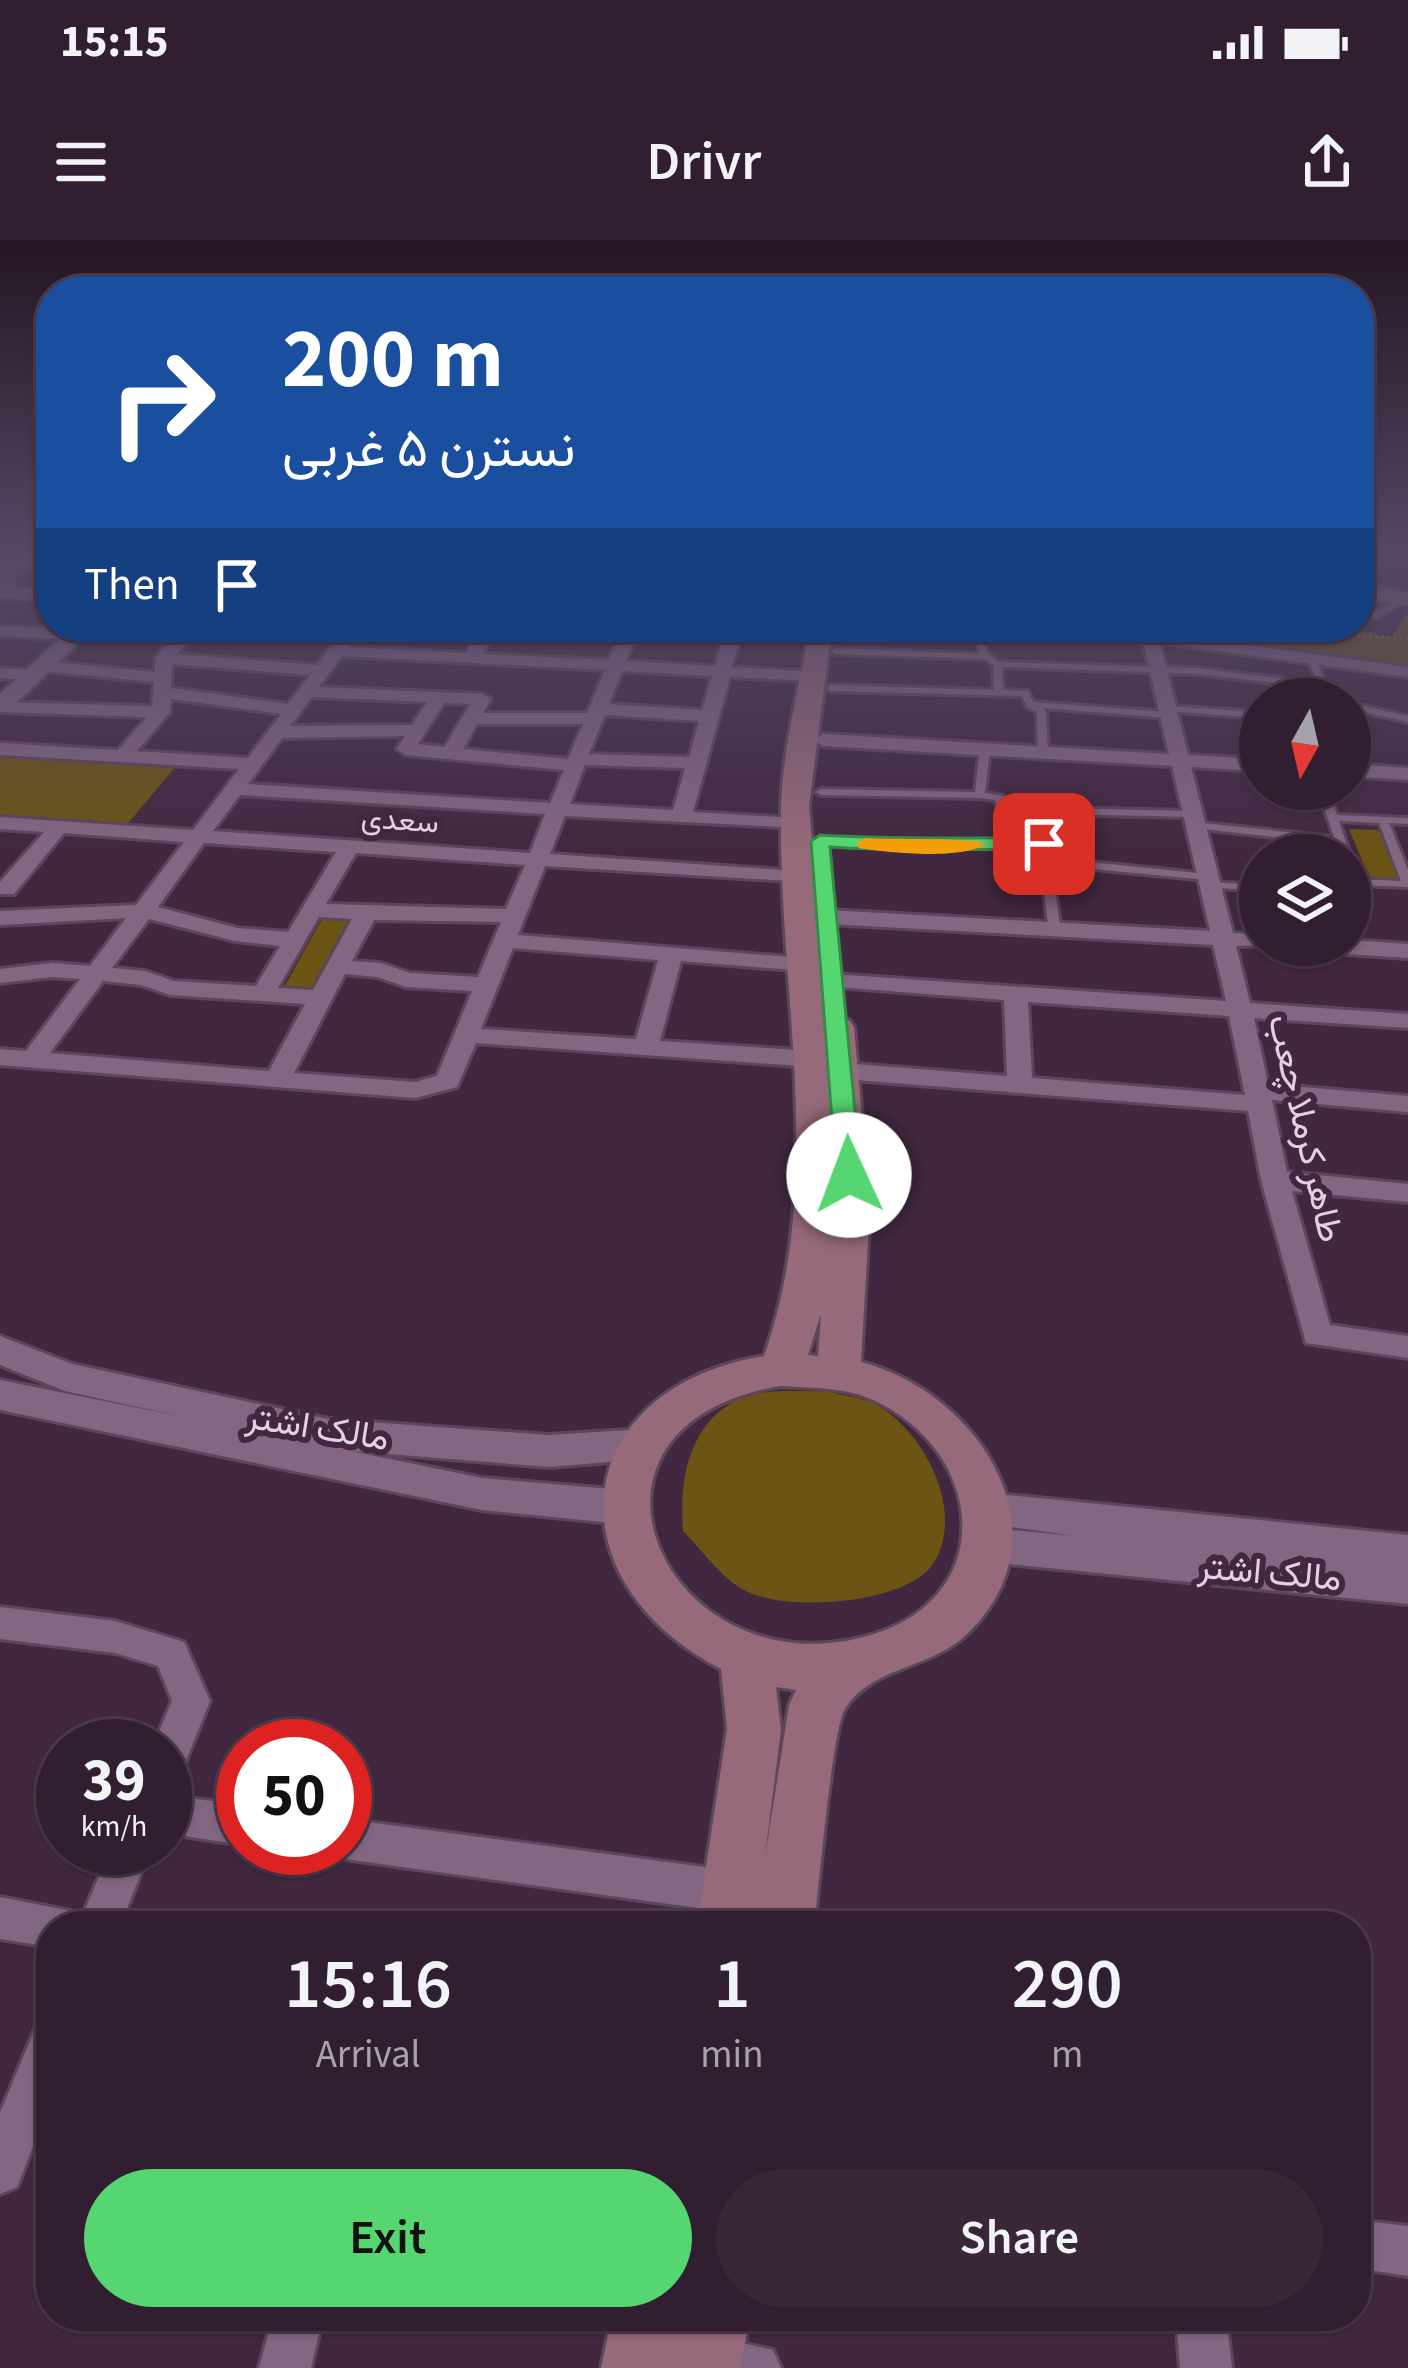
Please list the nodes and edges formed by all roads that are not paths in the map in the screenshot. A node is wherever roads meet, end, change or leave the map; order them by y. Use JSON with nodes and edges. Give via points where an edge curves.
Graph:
{"nodes":[{"id":1,"x":55,"y":654,"type":"edge"},
{"id":2,"x":179,"y":654,"type":"edge"},
{"id":3,"x":335,"y":654,"type":"edge"},
{"id":4,"x":401,"y":654,"type":"edge"},
{"id":5,"x":474,"y":654,"type":"edge"},
{"id":6,"x":620,"y":654,"type":"edge"},
{"id":7,"x":726,"y":654,"type":"edge"},
{"id":8,"x":826,"y":654,"type":"edge"},
{"id":9,"x":828,"y":654,"type":"edge"},
{"id":10,"x":829,"y":654,"type":"edge"},
{"id":11,"x":835,"y":654,"type":"edge"},
{"id":12,"x":985,"y":654,"type":"edge"},
{"id":13,"x":1154,"y":654,"type":"edge"},
{"id":14,"x":1274,"y":654,"type":"edge"},
{"id":15,"x":472,"y":658,"type":"junction"},
{"id":16,"x":1312,"y":659,"type":"junction"},
{"id":17,"x":504,"y":660,"type":"junction"},
{"id":18,"x":992,"y":661,"type":"junction"},
{"id":19,"x":616,"y":666,"type":"junction"},
{"id":20,"x":38,"y":670,"type":"junction"},
{"id":21,"x":322,"y":671,"type":"junction"},
{"id":22,"x":1158,"y":671,"type":"junction"},
{"id":23,"x":721,"y":672,"type":"junction"},
{"id":24,"x":1408,"y":672,"type":"edge"},
{"id":25,"x":0,"y":673,"type":"edge"},
{"id":26,"x":1255,"y":678,"type":"edge"},
{"id":27,"x":1319,"y":678,"type":"edge"},
{"id":28,"x":163,"y":685,"type":"junction"},
{"id":29,"x":310,"y":692,"type":"junction"},
{"id":30,"x":999,"y":692,"type":"junction"},
{"id":31,"x":439,"y":697,"type":"junction"},
{"id":32,"x":482,"y":699,"type":"junction"},
{"id":33,"x":1030,"y":705,"type":"junction"},
{"id":34,"x":0,"y":706,"type":"edge"},
{"id":35,"x":296,"y":711,"type":"junction"},
{"id":36,"x":1371,"y":711,"type":"edge"},
{"id":37,"x":1168,"y":712,"type":"junction"},
{"id":38,"x":596,"y":714,"type":"junction"},
{"id":39,"x":1239,"y":715,"type":"edge"},
{"id":40,"x":709,"y":716,"type":"junction"},
{"id":41,"x":472,"y":718,"type":"junction"},
{"id":42,"x":1408,"y":719,"type":"edge"},
{"id":43,"x":418,"y":730,"type":"junction"},
{"id":44,"x":280,"y":732,"type":"junction"},
{"id":45,"x":823,"y":740,"type":"junction"},
{"id":46,"x":0,"y":749,"type":"edge"},
{"id":47,"x":985,"y":749,"type":"junction"},
{"id":48,"x":452,"y":752,"type":"junction"},
{"id":49,"x":1043,"y":752,"type":"junction"},
{"id":50,"x":123,"y":756,"type":"junction"},
{"id":51,"x":1179,"y":760,"type":"junction"},
{"id":52,"x":576,"y":762,"type":"junction"},
{"id":53,"x":696,"y":763,"type":"junction"},
{"id":54,"x":255,"y":764,"type":"junction"},
{"id":55,"x":1239,"y":764,"type":"edge"},
{"id":56,"x":1371,"y":768,"type":"edge"},
{"id":57,"x":392,"y":773,"type":"junction"},
{"id":58,"x":1408,"y":773,"type":"edge"},
{"id":59,"x":236,"y":789,"type":"junction"},
{"id":60,"x":821,"y":792,"type":"junction"},
{"id":61,"x":980,"y":795,"type":"junction"},
{"id":62,"x":557,"y":809,"type":"junction"},
{"id":63,"x":1004,"y":810,"type":"junction"},
{"id":64,"x":1330,"y":810,"type":"edge"},
{"id":65,"x":681,"y":817,"type":"junction"},
{"id":66,"x":1332,"y":818,"type":"junction"},
{"id":67,"x":1193,"y":819,"type":"junction"},
{"id":68,"x":1383,"y":820,"type":"junction"},
{"id":69,"x":1408,"y":821,"type":"edge"},
{"id":70,"x":0,"y":823,"type":"edge"},
{"id":71,"x":59,"y":827,"type":"junction"},
{"id":72,"x":808,"y":832,"type":"junction"},
{"id":73,"x":1293,"y":834,"type":"edge"},
{"id":74,"x":1338,"y":834,"type":"edge"},
{"id":75,"x":199,"y":837,"type":"junction"},
{"id":76,"x":1044,"y":844,"type":"junction"},
{"id":77,"x":349,"y":847,"type":"junction"},
{"id":78,"x":537,"y":859,"type":"junction"},
{"id":79,"x":1048,"y":861,"type":"junction"},
{"id":80,"x":1404,"y":865,"type":"edge"},
{"id":81,"x":797,"y":877,"type":"junction"},
{"id":82,"x":1371,"y":880,"type":"edge"},
{"id":83,"x":1208,"y":881,"type":"junction"},
{"id":84,"x":1408,"y":884,"type":"edge"},
{"id":85,"x":1239,"y":885,"type":"edge"},
{"id":86,"x":2,"y":892,"type":"edge"},
{"id":87,"x":311,"y":910,"type":"junction"},
{"id":88,"x":144,"y":911,"type":"junction"},
{"id":89,"x":366,"y":913,"type":"junction"},
{"id":90,"x":515,"y":916,"type":"junction"},
{"id":91,"x":828,"y":917,"type":"junction"},
{"id":92,"x":0,"y":918,"type":"edge"},
{"id":93,"x":1054,"y":926,"type":"junction"},
{"id":94,"x":1221,"y":938,"type":"junction"},
{"id":95,"x":294,"y":939,"type":"junction"},
{"id":96,"x":1239,"y":939,"type":"edge"},
{"id":97,"x":505,"y":941,"type":"junction"},
{"id":98,"x":1371,"y":949,"type":"edge"},
{"id":99,"x":1408,"y":951,"type":"edge"},
{"id":100,"x":671,"y":954,"type":"junction"},
{"id":101,"x":338,"y":967,"type":"junction"},
{"id":102,"x":818,"y":972,"type":"junction"},
{"id":103,"x":98,"y":974,"type":"junction"},
{"id":104,"x":0,"y":976,"type":"edge"},
{"id":105,"x":488,"y":986,"type":"junction"},
{"id":106,"x":263,"y":994,"type":"junction"},
{"id":107,"x":1016,"y":994,"type":"junction"},
{"id":108,"x":321,"y":998,"type":"junction"},
{"id":109,"x":1240,"y":1009,"type":"junction"},
{"id":110,"x":1408,"y":1021,"type":"edge"},
{"id":111,"x":468,"y":1035,"type":"junction"},
{"id":112,"x":646,"y":1047,"type":"junction"},
{"id":113,"x":0,"y":1057,"type":"edge"},
{"id":114,"x":32,"y":1060,"type":"junction"},
{"id":115,"x":828,"y":1065,"type":"junction"},
{"id":116,"x":277,"y":1080,"type":"junction"},
{"id":117,"x":1020,"y":1085,"type":"junction"},
{"id":118,"x":1258,"y":1097,"type":"junction"},
{"id":119,"x":1408,"y":1104,"type":"edge"},
{"id":120,"x":1275,"y":1180,"type":"junction"},
{"id":121,"x":1408,"y":1192,"type":"edge"},
{"id":122,"x":1408,"y":1347,"type":"edge"},
{"id":123,"x":0,"y":1350,"type":"edge"},
{"id":124,"x":781,"y":1370,"type":"junction"},
{"id":125,"x":838,"y":1372,"type":"junction"},
{"id":126,"x":0,"y":1395,"type":"edge"},
{"id":127,"x":644,"y":1444,"type":"junction"},
{"id":128,"x":623,"y":1507,"type":"junction"},
{"id":129,"x":989,"y":1528,"type":"junction"},
{"id":130,"x":1408,"y":1553,"type":"edge"},
{"id":131,"x":1408,"y":1586,"type":"edge"},
{"id":132,"x":0,"y":1623,"type":"edge"},
{"id":133,"x":746,"y":1654,"type":"junction"},
{"id":134,"x":848,"y":1665,"type":"junction"},
{"id":135,"x":184,"y":1719,"type":"edge"},
{"id":136,"x":372,"y":1844,"type":"edge"},
{"id":137,"x":120,"y":1875,"type":"edge"},
{"id":138,"x":731,"y":1909,"type":"edge"},
{"id":139,"x":105,"y":1911,"type":"edge"},
{"id":140,"x":786,"y":1911,"type":"edge"},
{"id":141,"x":0,"y":1918,"type":"edge"},
{"id":142,"x":36,"y":1923,"type":"edge"},
{"id":143,"x":36,"y":2081,"type":"edge"},
{"id":144,"x":0,"y":2170,"type":"edge"},
{"id":145,"x":1371,"y":2245,"type":"edge"},
{"id":146,"x":1408,"y":2251,"type":"edge"},
{"id":147,"x":294,"y":2331,"type":"edge"},
{"id":148,"x":644,"y":2331,"type":"edge"},
{"id":149,"x":1202,"y":2331,"type":"edge"},
{"id":150,"x":285,"y":2368,"type":"edge"},
{"id":151,"x":637,"y":2368,"type":"edge"},
{"id":152,"x":1206,"y":2368,"type":"edge"}],
"edges":[{"from":1,"to":20,"type":"street"},
{"from":2,"to":28,"type":"street"},
{"from":3,"to":21,"type":"street"},
{"from":4,"to":15,"type":"street"},
{"from":5,"to":15,"type":"street"},
{"from":6,"to":19,"type":"street"},
{"from":7,"to":23,"type":"street"},
{"from":8,"to":23,"type":"street"},
{"from":9,"to":45,"type":"main road"},
{"from":9,"to":72,"type":"main road"},
{"from":10,"to":30,"type":"lane"},
{"from":11,"to":18,"type":"lane"},
{"from":12,"to":18,"type":"lane"},
{"from":13,"to":22,"type":"street","name":"طاهر کرملا چعب"},
{"from":14,"to":16,"type":"street"},
{"from":15,"to":17,"type":"street"},
{"from":16,"to":24,"type":"street"},
{"from":16,"to":27,"type":"lane"},
{"from":17,"to":19,"type":"street"},
{"from":17,"to":32,"type":"street"},
{"from":18,"to":22,"type":"lane"},
{"from":18,"to":30,"type":"lane"},
{"from":19,"to":23,"type":"street"},
{"from":19,"to":38,"type":"street"},
{"from":20,"to":25,"type":"street"},
{"from":20,"to":28,"type":"street"},
{"from":20,"to":34,"type":"street"},
{"from":21,"to":28,"type":"street"},
{"from":21,"to":29,"type":"street"},
{"from":22,"to":26,"type":"lane"},
{"from":22,"to":37,"type":"street","name":"طاهر کرملا چعب"},
{"from":23,"to":40,"type":"street"},
{"from":28,"to":34,"type":"street"},
{"from":28,"to":35,"type":"street"},
{"from":28,"to":50,"type":"street"},
{"from":29,"to":31,"type":"street"},
{"from":29,"to":35,"type":"street"},
{"from":30,"to":33,"type":"lane","via":[[1025,693]]},
{"from":31,"to":32,"type":"street"},
{"from":31,"to":43,"type":"street"},
{"from":32,"to":41,"type":"street"},
{"from":33,"to":37,"type":"lane"},
{"from":33,"to":49,"type":"lane","via":[[1041,711]]},
{"from":35,"to":44,"type":"street"},
{"from":36,"to":42,"type":"lane"},
{"from":37,"to":39,"type":"lane"},
{"from":37,"to":51,"type":"street","name":"طاهر کرملا چعب"},
{"from":38,"to":40,"type":"street"},
{"from":38,"to":41,"type":"street"},
{"from":38,"to":52,"type":"street"},
{"from":40,"to":53,"type":"street"},
{"from":41,"to":48,"type":"street"},
{"from":43,"to":44,"type":"street"},
{"from":43,"to":57,"type":"street"},
{"from":44,"to":54,"type":"street"},
{"from":45,"to":47,"type":"street"},
{"from":45,"to":60,"type":"main road"},
{"from":46,"to":50,"type":"street"},
{"from":47,"to":49,"type":"street"},
{"from":47,"to":61,"type":"lane"},
{"from":48,"to":52,"type":"street"},
{"from":48,"to":57,"type":"street"},
{"from":49,"to":51,"type":"street"},
{"from":50,"to":54,"type":"street"},
{"from":51,"to":55,"type":"street"},
{"from":51,"to":67,"type":"street","name":"طاهر کرملا چعب"},
{"from":52,"to":53,"type":"street"},
{"from":52,"to":62,"type":"street"},
{"from":53,"to":65,"type":"street"},
{"from":54,"to":59,"type":"street"},
{"from":56,"to":58,"type":"street"},
{"from":57,"to":59,"type":"street"},
{"from":57,"to":62,"type":"street"},
{"from":59,"to":75,"type":"street"},
{"from":60,"to":61,"type":"lane"},
{"from":60,"to":72,"type":"main road"},
{"from":61,"to":63,"type":"lane","via":[[999,798]]},
{"from":62,"to":65,"type":"street"},
{"from":62,"to":78,"type":"street"},
{"from":63,"to":67,"type":"lane"},
{"from":63,"to":76,"type":"lane"},
{"from":64,"to":66,"type":"lane"},
{"from":65,"to":72,"type":"street"},
{"from":66,"to":68,"type":"lane"},
{"from":66,"to":74,"type":"lane"},
{"from":67,"to":73,"type":"lane"},
{"from":67,"to":83,"type":"street","name":"طاهر کرملا چعب"},
{"from":68,"to":69,"type":"lane"},
{"from":68,"to":80,"type":"lane"},
{"from":70,"to":71,"type":"street","name":"سعدی"},
{"from":71,"to":75,"type":"street","name":"سعدی"},
{"from":71,"to":86,"type":"street"},
{"from":72,"to":76,"type":"lane","via":[[924,848]]},
{"from":72,"to":81,"type":"main road"},
{"from":72,"to":91,"type":"main road"},
{"from":75,"to":77,"type":"street","name":"سعدی"},
{"from":75,"to":88,"type":"street"},
{"from":76,"to":79,"type":"lane"},
{"from":77,"to":78,"type":"street","name":"سعدی"},
{"from":77,"to":87,"type":"street"},
{"from":78,"to":81,"type":"street","name":"سعدی"},
{"from":78,"to":90,"type":"street"},
{"from":79,"to":83,"type":"lane"},
{"from":79,"to":93,"type":"lane"},
{"from":80,"to":84,"type":"lane"},
{"from":81,"to":102,"type":"main road"},
{"from":82,"to":84,"type":"lane"},
{"from":83,"to":85,"type":"lane"},
{"from":83,"to":94,"type":"street","name":"طاهر کرملا چعب"},
{"from":87,"to":89,"type":"street"},
{"from":87,"to":95,"type":"street"},
{"from":88,"to":92,"type":"street"},
{"from":88,"to":95,"type":"street","via":[[245,937]]},
{"from":88,"to":103,"type":"street"},
{"from":89,"to":90,"type":"street"},
{"from":89,"to":101,"type":"street"},
{"from":90,"to":97,"type":"street"},
{"from":91,"to":93,"type":"street"},
{"from":91,"to":102,"type":"main road"},
{"from":93,"to":94,"type":"street"},
{"from":94,"to":96,"type":"street"},
{"from":94,"to":109,"type":"street","name":"طاهر کرملا چعب"},
{"from":95,"to":106,"type":"street"},
{"from":97,"to":100,"type":"street"},
{"from":97,"to":105,"type":"street"},
{"from":98,"to":99,"type":"street"},
{"from":100,"to":102,"type":"street"},
{"from":100,"to":112,"type":"street"},
{"from":101,"to":105,"type":"street"},
{"from":101,"to":108,"type":"street"},
{"from":102,"to":107,"type":"street"},
{"from":102,"to":115,"type":"main road"},
{"from":103,"to":104,"type":"street"},
{"from":103,"to":106,"type":"street"},
{"from":103,"to":114,"type":"street"},
{"from":105,"to":111,"type":"street"},
{"from":106,"to":108,"type":"street"},
{"from":107,"to":109,"type":"street"},
{"from":107,"to":117,"type":"street"},
{"from":108,"to":116,"type":"street"},
{"from":109,"to":110,"type":"street"},
{"from":109,"to":118,"type":"street","name":"طاهر کرملا چعب"},
{"from":111,"to":112,"type":"street"},
{"from":111,"to":116,"type":"street","via":[[448,1082],[415,1090]]},
{"from":112,"to":115,"type":"street"},
{"from":113,"to":114,"type":"street"},
{"from":114,"to":116,"type":"street"},
{"from":115,"to":117,"type":"street"},
{"from":115,"to":124,"type":"main road","via":[[805,1299]]},
{"from":115,"to":125,"type":"main road","via":[[850,1208]]},
{"from":117,"to":118,"type":"street"},
{"from":118,"to":119,"type":"street"},
{"from":118,"to":120,"type":"street","name":"طاهر کرملا چعب"},
{"from":120,"to":121,"type":"street"},
{"from":120,"to":122,"type":"street","name":"طاهر کرملا چعب","via":[[1317,1335]]},
{"from":123,"to":127,"type":"street","name":"مالک اشتر","via":[[65,1377],[328,1434],[549,1450]]},
{"from":124,"to":125,"type":"main road"},
{"from":124,"to":127,"type":"main road","via":[[726,1381],[679,1406]]},
{"from":125,"to":129,"type":"main road","via":[[892,1390],[939,1420],[973,1462]]},
{"from":126,"to":128,"type":"street","name":"مالک اشتر","via":[[482,1495]]},
{"from":127,"to":128,"type":"main road"},
{"from":128,"to":133,"type":"main road","via":[[633,1559],[664,1607],[716,1644]]},
{"from":129,"to":130,"type":"street","name":"مالک اشتر"},
{"from":129,"to":131,"type":"street","name":"مالک اشتر"},
{"from":129,"to":134,"type":"main road","via":[[974,1587],[944,1623],[901,1650]]},
{"from":132,"to":135,"type":"street","via":[[115,1637],[171,1654],[191,1701]]},
{"from":133,"to":134,"type":"main road","via":[[780,1665]]},
{"from":133,"to":138,"type":"main road","via":[[754,1729]]},
{"from":134,"to":140,"type":"main road","via":[[816,1705]]},
{"from":136,"to":138,"type":"street"},
{"from":137,"to":139,"type":"street"},
{"from":141,"to":142,"type":"street"},
{"from":143,"to":144,"type":"street"},
{"from":145,"to":146,"type":"street"},
{"from":147,"to":150,"type":"street"},
{"from":148,"to":151,"type":"main road"},
{"from":149,"to":152,"type":"street"}]}
